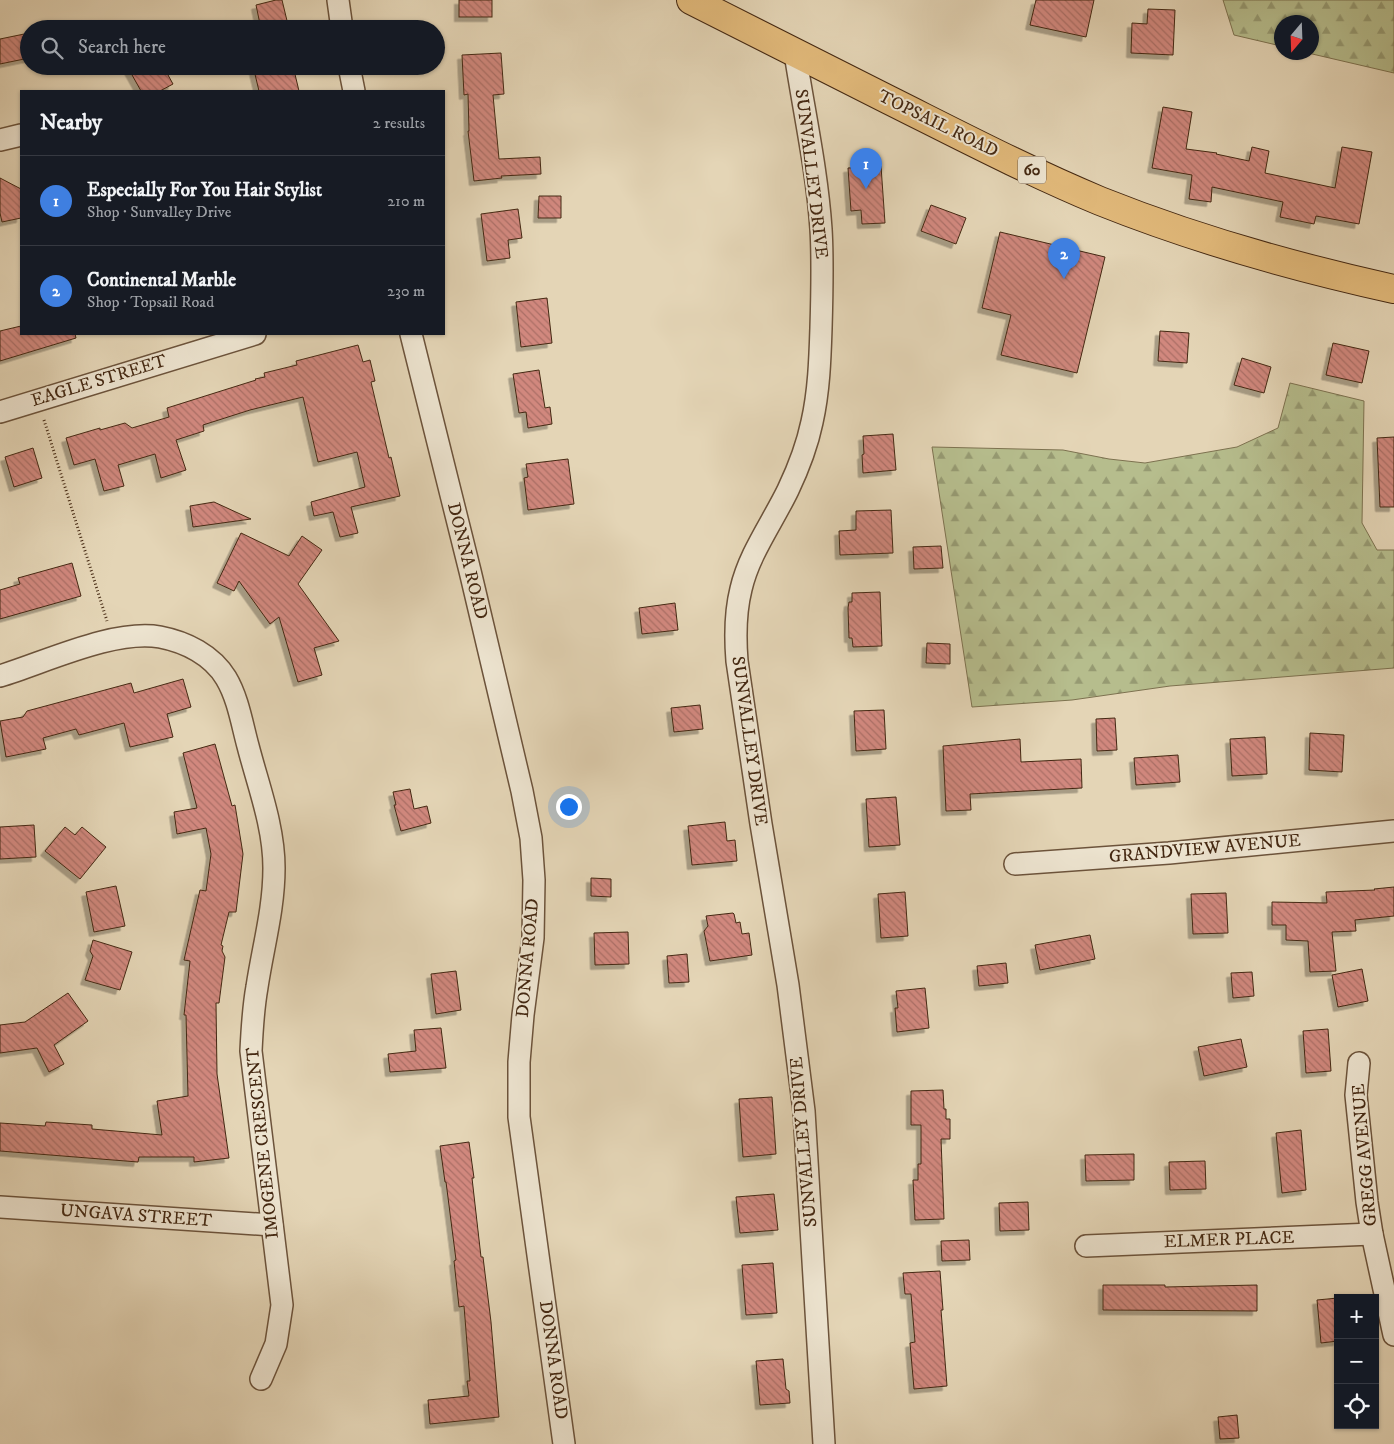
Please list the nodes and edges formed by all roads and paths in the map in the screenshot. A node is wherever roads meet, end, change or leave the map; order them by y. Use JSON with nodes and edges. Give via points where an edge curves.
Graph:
{"nodes":[{"id":1,"x":338,"y":0,"type":"edge"},
{"id":2,"x":691,"y":0,"type":"edge"},
{"id":3,"x":341,"y":20,"type":"edge"},
{"id":4,"x":795,"y":53,"type":"junction"},
{"id":5,"x":351,"y":75,"type":"edge"},
{"id":6,"x":354,"y":90,"type":"edge"},
{"id":7,"x":20,"y":136,"type":"edge"},
{"id":8,"x":0,"y":140,"type":"edge"},
{"id":9,"x":1394,"y":289,"type":"edge"},
{"id":10,"x":252,"y":335,"type":"edge"},
{"id":11,"x":411,"y":335,"type":"edge"},
{"id":12,"x":38,"y":400,"type":"junction"},
{"id":13,"x":0,"y":412,"type":"edge"},
{"id":14,"x":112,"y":639,"type":"junction"},
{"id":15,"x":0,"y":676,"type":"edge"},
{"id":16,"x":1394,"y":831,"type":"edge"},
{"id":17,"x":1015,"y":864,"type":"dead end"},
{"id":18,"x":1359,"y":1063,"type":"dead end"},
{"id":19,"x":0,"y":1207,"type":"edge"},
{"id":20,"x":272,"y":1225,"type":"junction"},
{"id":21,"x":1372,"y":1234,"type":"junction"},
{"id":22,"x":1086,"y":1246,"type":"dead end"},
{"id":23,"x":1394,"y":1335,"type":"edge"},
{"id":24,"x":261,"y":1379,"type":"dead end"},
{"id":25,"x":564,"y":1444,"type":"edge"},
{"id":26,"x":824,"y":1444,"type":"edge"}],
"edges":[{"from":1,"to":3,"type":"street"},
{"from":2,"to":4,"type":"main road","name":"TOPSAIL ROAD","number":"60"},
{"from":4,"to":9,"type":"main road","name":"TOPSAIL ROAD","number":"60","via":[[969,141],[1101,201],[1246,251]]},
{"from":4,"to":26,"type":"street","name":"SUNVALLEY DRIVE","via":[[821,228],[823,268],[817,388],[812,422],[801,459],[741,587],[735,637],[804,1111]]},
{"from":5,"to":6,"type":"street"},
{"from":7,"to":8,"type":"street"},
{"from":10,"to":12,"type":"street","name":"EAGLE STREET"},
{"from":11,"to":25,"type":"street","name":"DONNA ROAD","via":[[532,838],[533,938],[522,1022],[519,1117]]},
{"from":12,"to":13,"type":"street","name":"EAGLE STREET"},
{"from":12,"to":14,"type":"path"},
{"from":14,"to":15,"type":"street","name":"IMOGENE CRESCENT"},
{"from":14,"to":20,"type":"street","name":"IMOGENE CRESCENT","via":[[160,637],[199,651],[226,678],[238,706],[271,832],[274,866],[269,925],[252,1020],[251,1051]]},
{"from":16,"to":17,"type":"street","name":"GRANDVIEW AVENUE"},
{"from":18,"to":21,"type":"street","name":"GREGG AVENUE","via":[[1356,1095]]},
{"from":19,"to":20,"type":"street","name":"UNGAVA STREET"},
{"from":20,"to":24,"type":"street","name":"IMOGENE CRESCENT","via":[[282,1305],[276,1344]]},
{"from":21,"to":22,"type":"street","name":"ELMER PLACE"},
{"from":21,"to":23,"type":"street","name":"GREGG AVENUE"}]}
